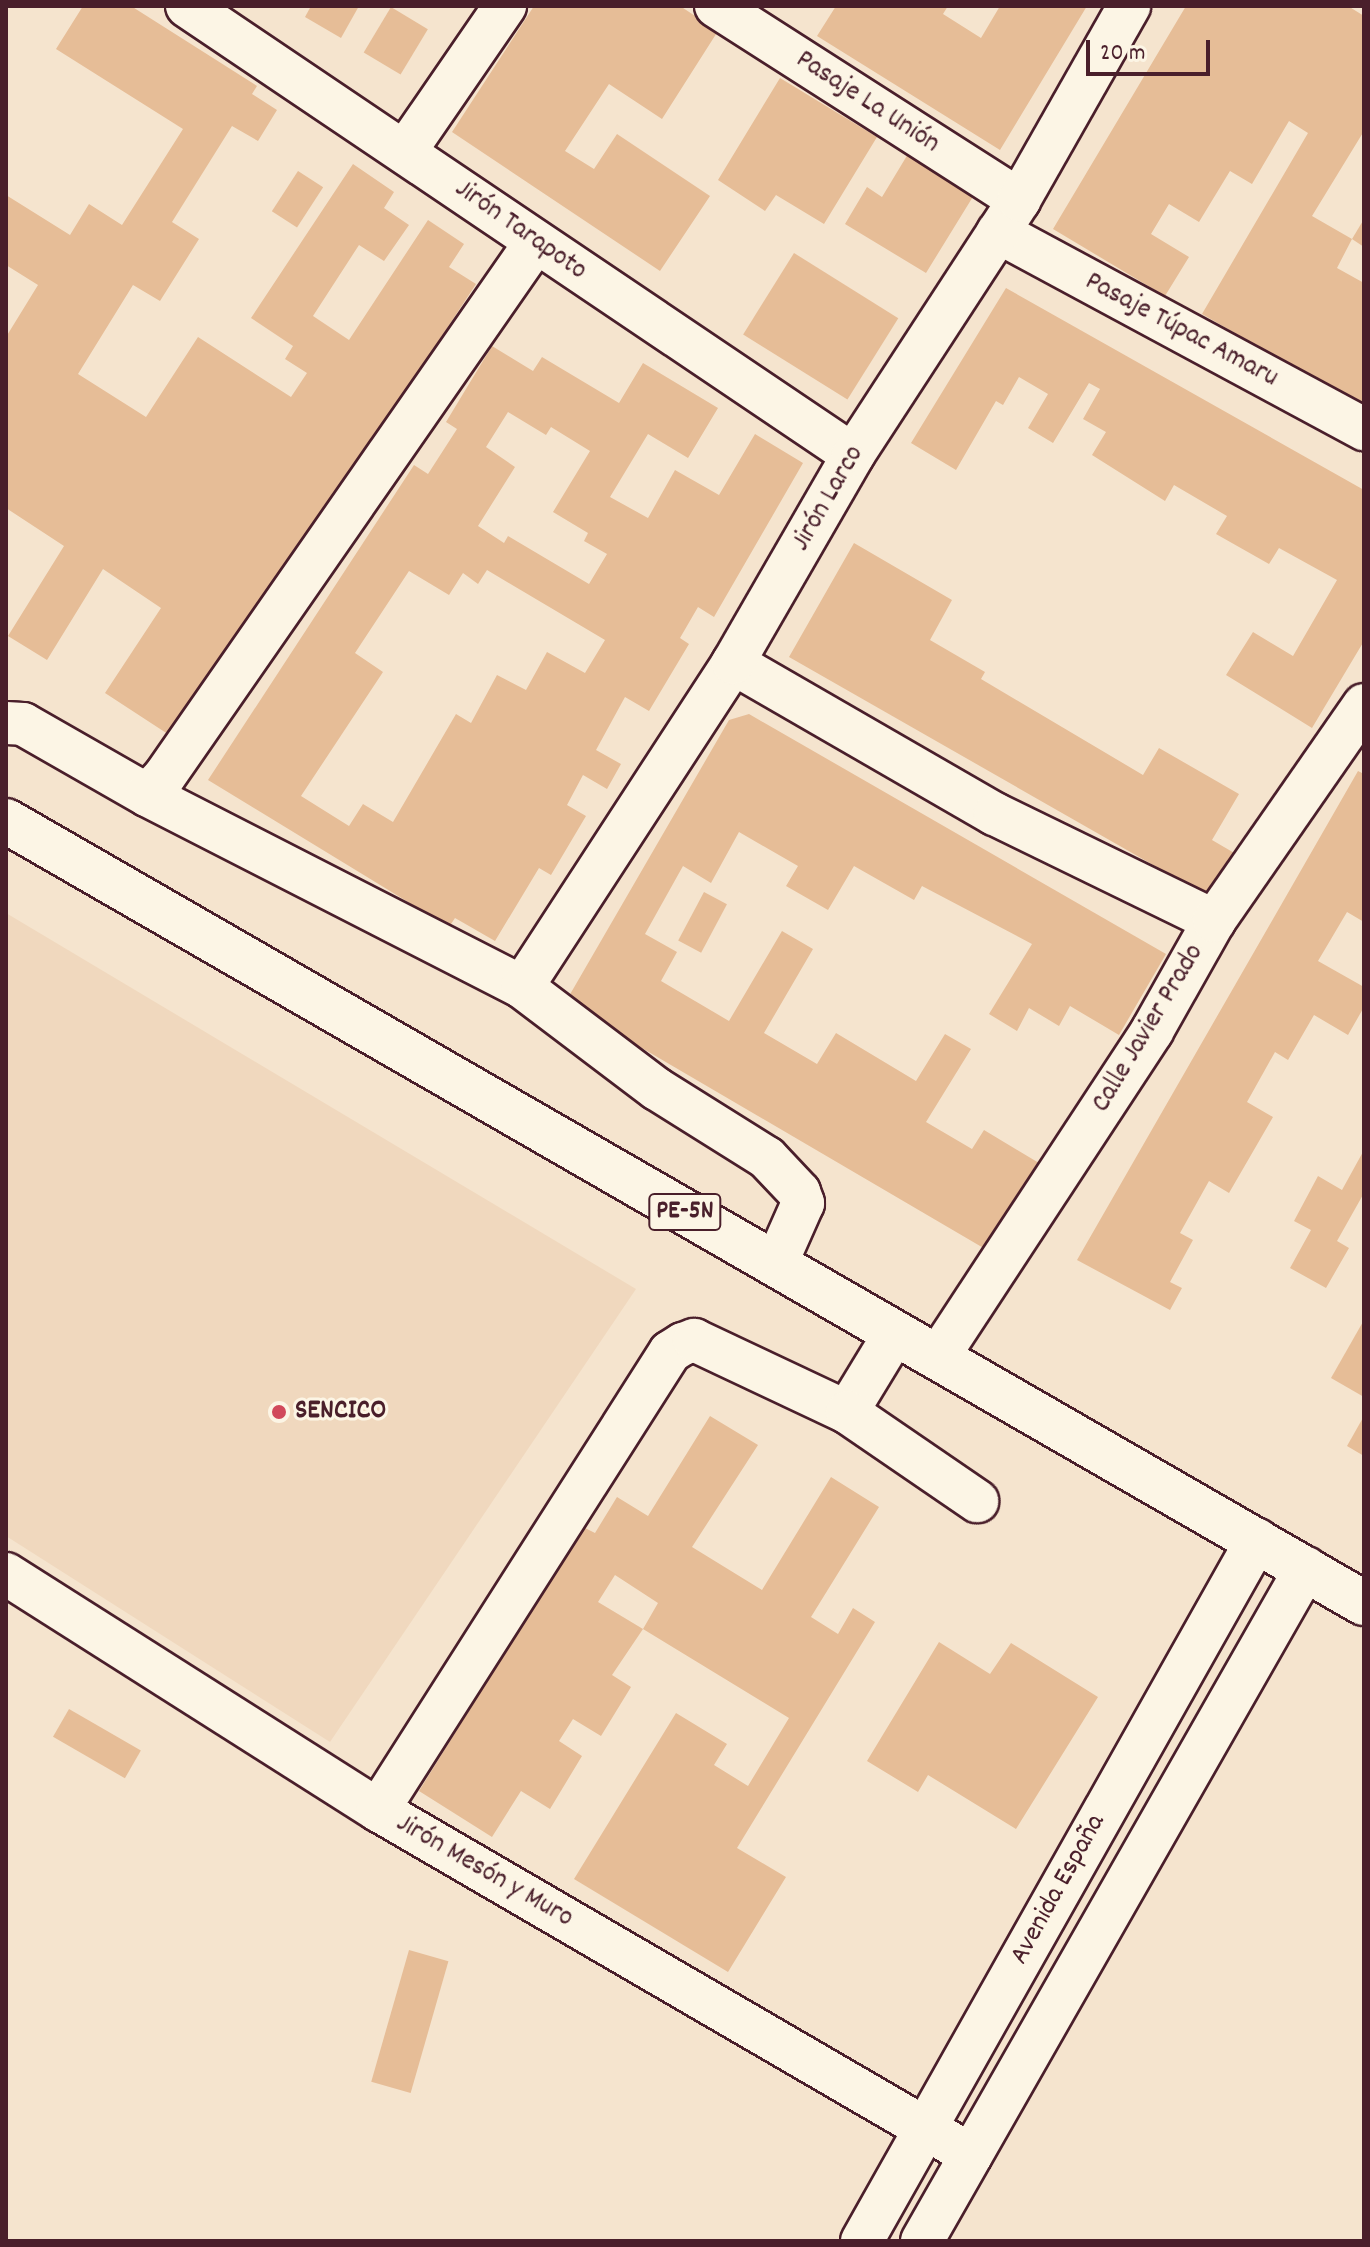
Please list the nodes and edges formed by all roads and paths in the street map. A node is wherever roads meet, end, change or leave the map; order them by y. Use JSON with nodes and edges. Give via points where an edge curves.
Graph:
{"nodes":[{"id":1,"x":187,"y":6,"type":"edge"},
{"id":2,"x":505,"y":6,"type":"edge"},
{"id":3,"x":716,"y":6,"type":"edge"},
{"id":4,"x":1129,"y":6,"type":"edge"},
{"id":5,"x":406,"y":150,"type":"junction"},
{"id":6,"x":1009,"y":216,"type":"junction"},
{"id":7,"x":535,"y":243,"type":"junction"},
{"id":8,"x":1364,"y":429,"type":"edge"},
{"id":9,"x":853,"y":455,"type":"junction"},
{"id":10,"x":733,"y":663,"type":"junction"},
{"id":11,"x":6,"y":723,"type":"edge"},
{"id":12,"x":1357,"y":729,"type":"edge"},
{"id":13,"x":147,"y":795,"type":"junction"},
{"id":14,"x":6,"y":821,"type":"edge"},
{"id":15,"x":1214,"y":921,"type":"junction"},
{"id":16,"x":522,"y":987,"type":"junction"},
{"id":17,"x":776,"y":1264,"type":"junction"},
{"id":18,"x":895,"y":1333,"type":"junction"},
{"id":19,"x":938,"y":1357,"type":"junction"},
{"id":20,"x":847,"y":1412,"type":"junction"},
{"id":21,"x":977,"y":1501,"type":"dead end"},
{"id":22,"x":1257,"y":1540,"type":"junction"},
{"id":23,"x":1306,"y":1568,"type":"junction"},
{"id":24,"x":6,"y":1574,"type":"edge"},
{"id":25,"x":1364,"y":1603,"type":"edge"},
{"id":26,"x":378,"y":1810,"type":"junction"},
{"id":27,"x":924,"y":2131,"type":"junction"},
{"id":28,"x":971,"y":2155,"type":"junction"},
{"id":29,"x":862,"y":2241,"type":"edge"},
{"id":30,"x":922,"y":2241,"type":"edge"}],
"edges":[{"from":1,"to":5,"type":"street","name":"Jirón Tarapoto"},
{"from":2,"to":5,"type":"street"},
{"from":3,"to":6,"type":"street","name":"Pasaje La Unión"},
{"from":4,"to":6,"type":"street","name":"Jirón Larco"},
{"from":5,"to":7,"type":"street","name":"Jirón Tarapoto"},
{"from":6,"to":8,"type":"street","name":"Pasaje Túpac Amaru"},
{"from":6,"to":9,"type":"street","name":"Jirón Larco"},
{"from":7,"to":9,"type":"street","name":"Jirón Tarapoto"},
{"from":7,"to":13,"type":"street"},
{"from":9,"to":10,"type":"street","name":"Jirón Larco"},
{"from":10,"to":15,"type":"street","via":[[995,814]]},
{"from":10,"to":16,"type":"street","name":"Jirón Larco"},
{"from":11,"to":13,"type":"street","via":[[23,724]]},
{"from":12,"to":15,"type":"street","name":"Calle Javier Prado"},
{"from":13,"to":16,"type":"street"},
{"from":14,"to":17,"type":"highway","number":"PE-5N"},
{"from":15,"to":19,"type":"street","name":"Calle Javier Prado","via":[[1152,1031]]},
{"from":16,"to":17,"type":"street","via":[[657,1089],[767,1158],[799,1192],[803,1210]]},
{"from":17,"to":18,"type":"highway","number":"PE-5N"},
{"from":18,"to":19,"type":"highway","number":"PE-5N"},
{"from":18,"to":20,"type":"street"},
{"from":19,"to":22,"type":"highway","number":"PE-5N"},
{"from":20,"to":21,"type":"street"},
{"from":20,"to":26,"type":"street","via":[[694,1340],[670,1352]]},
{"from":22,"to":23,"type":"highway","number":"PE-5N"},
{"from":22,"to":27,"type":"street","name":"Avenida España"},
{"from":23,"to":25,"type":"highway","number":"PE-5N"},
{"from":23,"to":28,"type":"street","name":"Avenida España"},
{"from":24,"to":26,"type":"street","name":"Jirón Mesón y Muro"},
{"from":26,"to":27,"type":"street","name":"Jirón Mesón y Muro"},
{"from":27,"to":28,"type":"street","name":"Jirón Mesón y Muro"},
{"from":27,"to":29,"type":"street","name":"Avenida España"},
{"from":28,"to":30,"type":"street","name":"Avenida España"}]}
